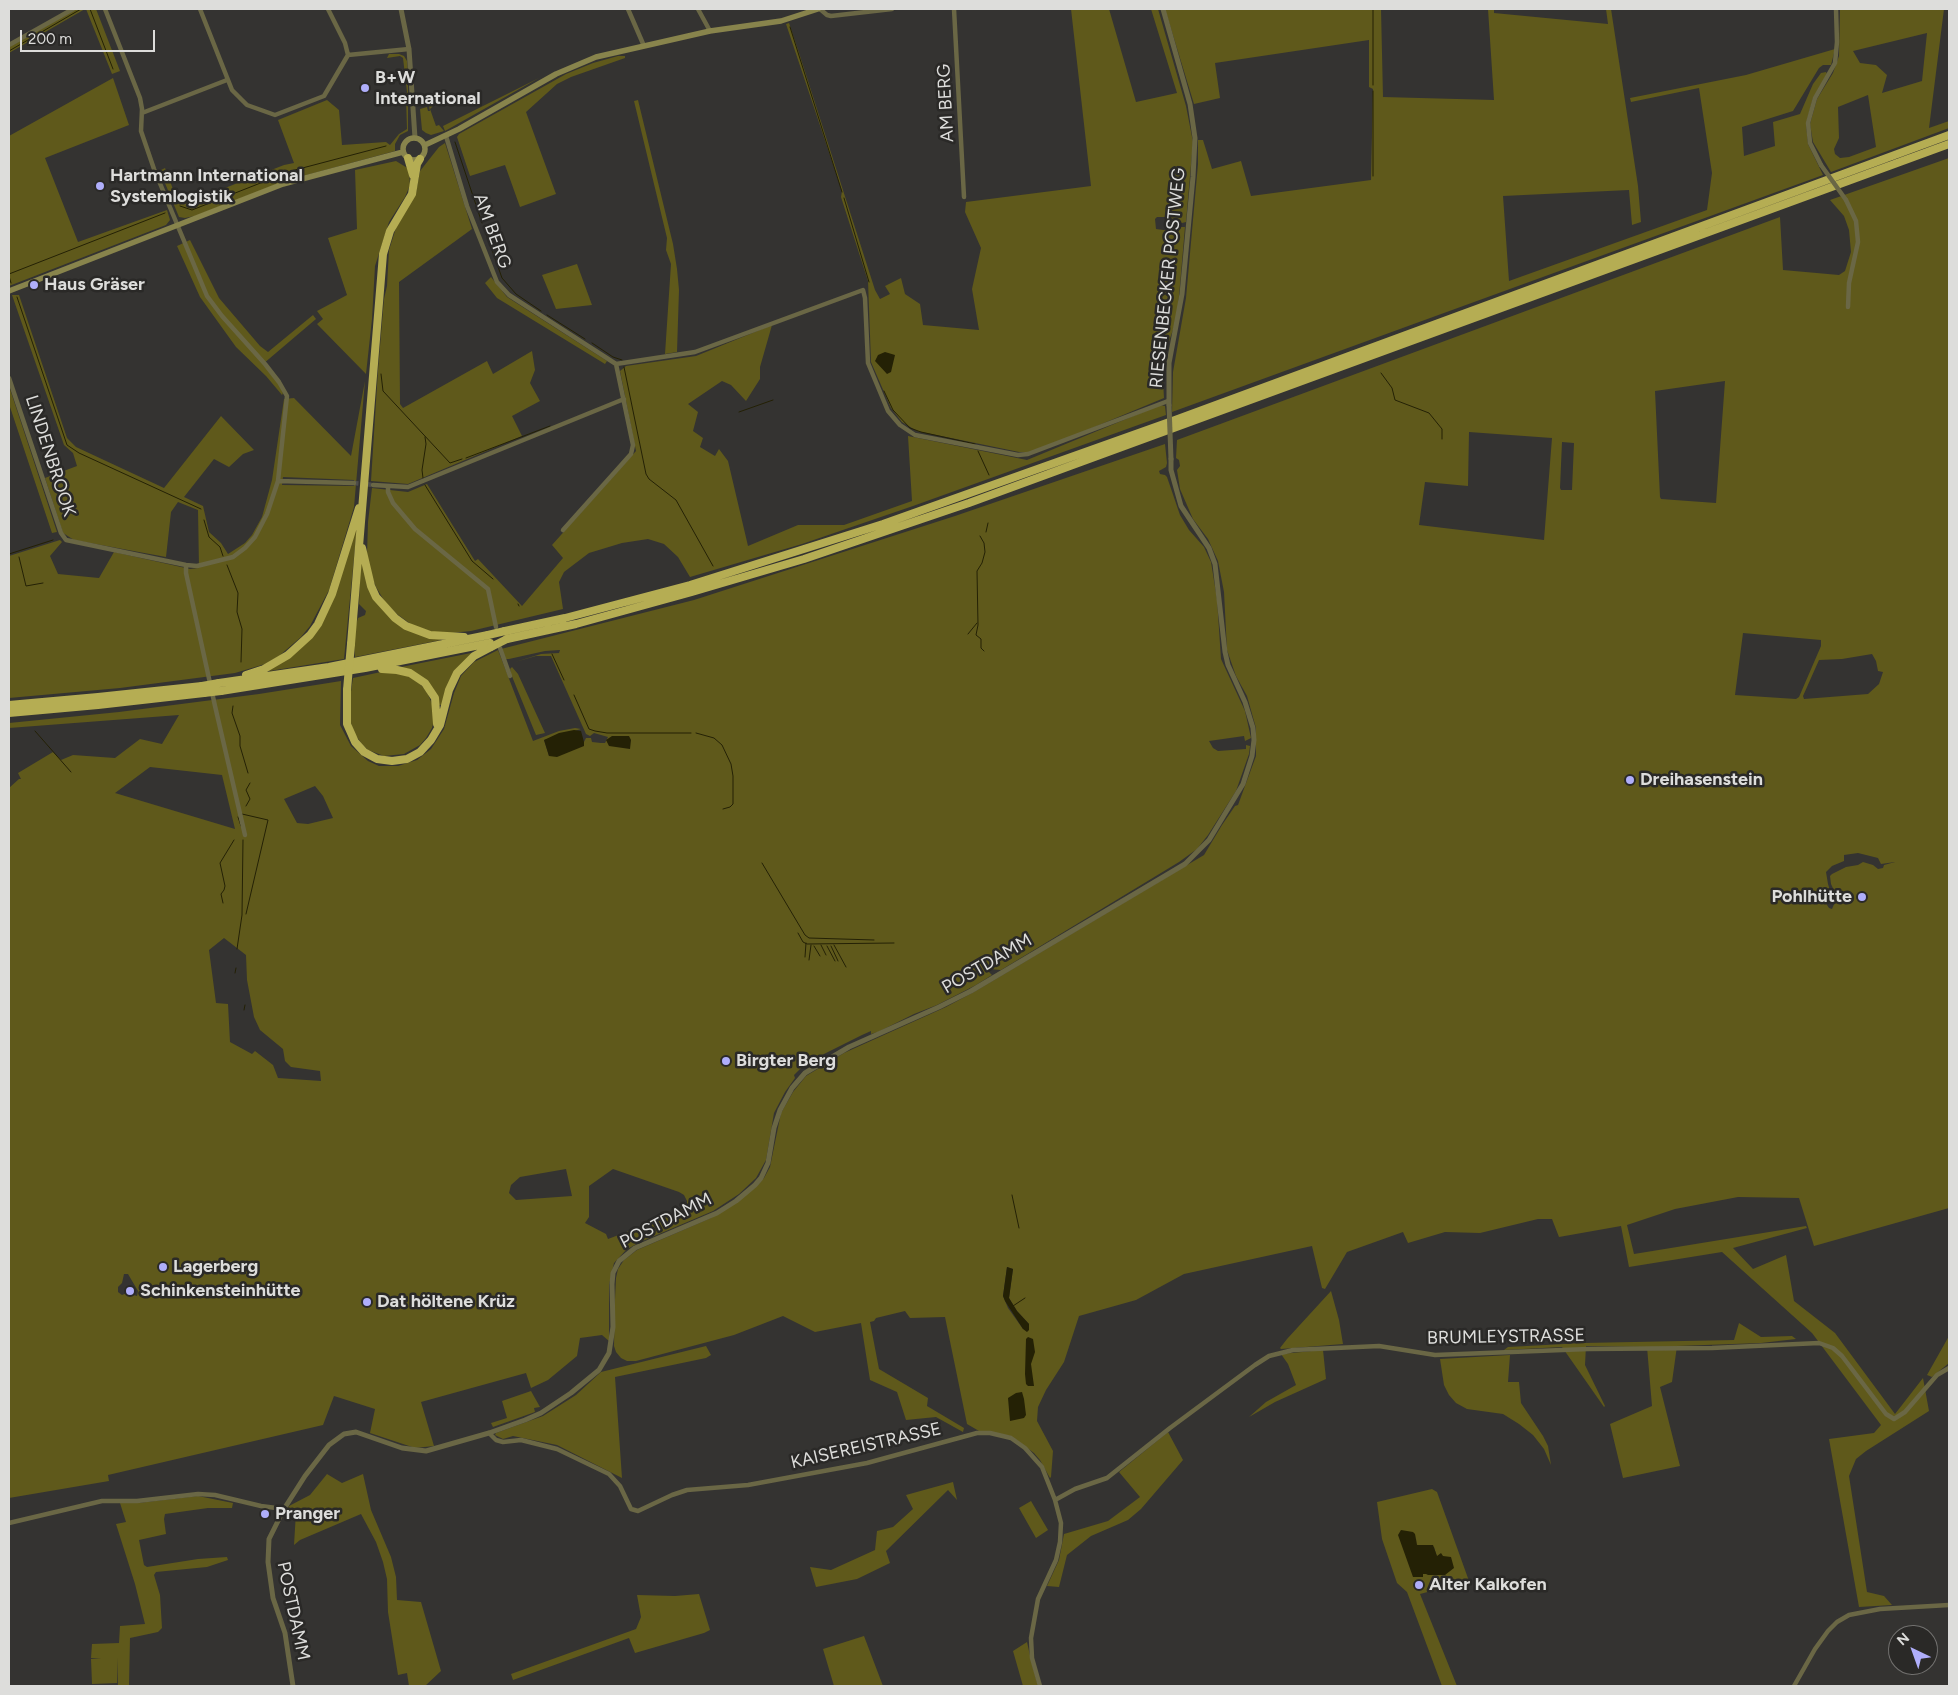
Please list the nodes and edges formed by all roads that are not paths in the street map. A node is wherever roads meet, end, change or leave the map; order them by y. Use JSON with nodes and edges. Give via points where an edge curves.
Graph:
{"nodes":[{"id":1,"x":73,"y":9,"type":"edge"},
{"id":2,"x":105,"y":9,"type":"edge"},
{"id":3,"x":200,"y":9,"type":"edge"},
{"id":4,"x":328,"y":9,"type":"edge"},
{"id":5,"x":401,"y":9,"type":"edge"},
{"id":6,"x":628,"y":9,"type":"edge"},
{"id":7,"x":698,"y":9,"type":"edge"},
{"id":8,"x":819,"y":9,"type":"edge"},
{"id":9,"x":892,"y":9,"type":"edge"},
{"id":10,"x":954,"y":9,"type":"edge"},
{"id":11,"x":1163,"y":9,"type":"edge"},
{"id":12,"x":1836,"y":9,"type":"edge"},
{"id":13,"x":710,"y":31,"type":"junction"},
{"id":14,"x":9,"y":45,"type":"edge"},
{"id":15,"x":644,"y":46,"type":"junction"},
{"id":16,"x":409,"y":49,"type":"junction"},
{"id":17,"x":348,"y":55,"type":"junction"},
{"id":18,"x":227,"y":80,"type":"junction"},
{"id":19,"x":142,"y":113,"type":"junction"},
{"id":20,"x":446,"y":136,"type":"junction"},
{"id":21,"x":1949,"y":136,"type":"edge"},
{"id":22,"x":415,"y":138,"type":"junction"},
{"id":23,"x":1949,"y":144,"type":"edge"},
{"id":24,"x":425,"y":145,"type":"junction"},
{"id":25,"x":406,"y":155,"type":"junction"},
{"id":26,"x":420,"y":159,"type":"junction"},
{"id":27,"x":414,"y":180,"type":"junction"},
{"id":28,"x":964,"y":197,"type":"dead end"},
{"id":29,"x":177,"y":224,"type":"junction"},
{"id":30,"x":9,"y":290,"type":"edge"},
{"id":31,"x":1848,"y":307,"type":"dead end"},
{"id":32,"x":616,"y":364,"type":"junction"},
{"id":33,"x":9,"y":378,"type":"edge"},
{"id":34,"x":624,"y":398,"type":"junction"},
{"id":35,"x":1168,"y":403,"type":"junction"},
{"id":36,"x":278,"y":481,"type":"junction"},
{"id":37,"x":354,"y":483,"type":"tunnel mouth"},
{"id":38,"x":373,"y":485,"type":"tunnel mouth"},
{"id":39,"x":388,"y":486,"type":"junction"},
{"id":40,"x":363,"y":494,"type":"junction"},
{"id":41,"x":563,"y":530,"type":"dead end"},
{"id":42,"x":360,"y":536,"type":"junction"},
{"id":43,"x":186,"y":565,"type":"junction"},
{"id":44,"x":496,"y":627,"type":"dead end"},
{"id":45,"x":506,"y":635,"type":"junction"},
{"id":46,"x":480,"y":637,"type":"junction"},
{"id":47,"x":490,"y":642,"type":"junction"},
{"id":48,"x":500,"y":648,"type":"dead end"},
{"id":49,"x":365,"y":668,"type":"junction"},
{"id":50,"x":510,"y":676,"type":"dead end"},
{"id":51,"x":220,"y":687,"type":"junction"},
{"id":52,"x":203,"y":690,"type":"junction"},
{"id":53,"x":9,"y":705,"type":"edge"},
{"id":54,"x":9,"y":713,"type":"edge"},
{"id":55,"x":435,"y":733,"type":"junction"},
{"id":56,"x":245,"y":835,"type":"dead end"},
{"id":57,"x":1198,"y":852,"type":"joint"},
{"id":58,"x":1949,"y":1368,"type":"edge"},
{"id":59,"x":489,"y":1433,"type":"junction"},
{"id":60,"x":1056,"y":1500,"type":"junction"},
{"id":61,"x":284,"y":1509,"type":"junction"},
{"id":62,"x":9,"y":1523,"type":"edge"},
{"id":63,"x":1949,"y":1605,"type":"edge"},
{"id":64,"x":293,"y":1686,"type":"edge"},
{"id":65,"x":1040,"y":1686,"type":"edge"},
{"id":66,"x":1794,"y":1686,"type":"edge"}],
"edges":[{"from":1,"to":14,"type":"street"},
{"from":2,"to":19,"type":"street","name":"LINDENBROOK","via":[[140,98]]},
{"from":3,"to":18,"type":"street"},
{"from":4,"to":17,"type":"street"},
{"from":5,"to":16,"type":"street"},
{"from":6,"to":15,"type":"street"},
{"from":7,"to":13,"type":"street"},
{"from":8,"to":9,"type":"street","via":[[831,16]]},
{"from":8,"to":13,"type":"main road","via":[[781,21]]},
{"from":10,"to":28,"type":"street","name":"AM BERG"},
{"from":11,"to":35,"type":"street","name":"RIESENBECKER POSTWEG","via":[[1190,104],[1195,138],[1182,294],[1169,363]]},
{"from":12,"to":31,"type":"street","bridge":true,"via":[[1835,63],[1815,98],[1808,123],[1810,143],[1856,221],[1858,242],[1849,283]]},
{"from":13,"to":15,"type":"main road"},
{"from":15,"to":20,"type":"main road","via":[[576,64]]},
{"from":16,"to":17,"type":"street"},
{"from":16,"to":22,"type":"street"},
{"from":17,"to":18,"type":"street","via":[[324,96],[282,114],[269,114],[247,105]]},
{"from":18,"to":19,"type":"street"},
{"from":19,"to":29,"type":"street","name":"LINDENBROOK","via":[[143,139]]},
{"from":20,"to":24,"type":"main road"},
{"from":20,"to":32,"type":"street","name":"AM BERG","via":[[467,206],[497,282],[509,295]]},
{"from":21,"to":45,"type":"highway","via":[[883,524],[690,585]]},
{"from":22,"to":24,"type":"main road"},
{"from":22,"to":25,"type":"main road","via":[[406,142]]},
{"from":23,"to":45,"type":"highway","via":[[969,503],[702,590],[576,624]]},
{"from":24,"to":26,"type":"main road","via":[[426,152]]},
{"from":25,"to":26,"type":"main road","via":[[414,160]]},
{"from":25,"to":27,"type":"highway"},
{"from":25,"to":29,"type":"main road","via":[[300,178]]},
{"from":26,"to":27,"type":"highway"},
{"from":27,"to":40,"type":"highway","via":[[412,194],[390,231],[383,254]]},
{"from":29,"to":30,"type":"main road"},
{"from":29,"to":36,"type":"street","name":"LINDENBROOK","via":[[207,296],[265,364],[287,396]]},
{"from":32,"to":34,"type":"street"},
{"from":32,"to":35,"type":"street","via":[[695,352],[863,290],[868,363],[888,411],[915,435],[1018,455],[1028,454]]},
{"from":33,"to":43,"type":"street","name":"LINDENBROOK","via":[[62,536],[70,541]]},
{"from":34,"to":39,"type":"street","via":[[420,483],[408,487]]},
{"from":34,"to":41,"type":"street","via":[[633,445],[631,454]]},
{"from":35,"to":57,"type":"street","name":"RIESENBECKER POSTWEG","bridge":true,"via":[[1171,470],[1181,506],[1209,548],[1215,564],[1224,652],[1251,717],[1254,740],[1243,784],[1209,840]]},
{"from":36,"to":37,"type":"street"},
{"from":36,"to":43,"type":"street","name":"LINDENBROOK","via":[[262,526],[245,548],[219,561]]},
{"from":38,"to":39,"type":"street"},
{"from":39,"to":44,"type":"street","via":[[393,503],[415,529],[488,589]]},
{"from":40,"to":42,"type":"highway"},
{"from":40,"to":51,"type":"highway","via":[[332,594],[310,635],[277,663]]},
{"from":42,"to":46,"type":"highway","via":[[371,586],[376,597],[395,618],[430,636]]},
{"from":42,"to":55,"type":"highway","bridge":true,"via":[[347,690],[348,730],[370,756],[384,760],[407,759],[426,747]]},
{"from":43,"to":56,"type":"street"},
{"from":45,"to":47,"type":"highway","bridge":true},
{"from":46,"to":47,"type":"highway"},
{"from":46,"to":51,"type":"highway"},
{"from":47,"to":49,"type":"highway"},
{"from":47,"to":55,"type":"highway","via":[[457,672]]},
{"from":48,"to":50,"type":"street"},
{"from":49,"to":51,"type":"highway"},
{"from":49,"to":55,"type":"highway","via":[[397,670],[419,677],[435,698],[438,715]]},
{"from":51,"to":52,"type":"highway","bridge":true},
{"from":52,"to":53,"type":"highway"},
{"from":52,"to":54,"type":"highway","via":[[98,706]]},
{"from":57,"to":59,"type":"street","name":"POSTDAMM","via":[[1185,864],[971,991],[844,1049],[805,1073],[780,1110],[768,1163],[754,1185],[716,1213],[634,1248],[619,1261],[612,1284],[612,1337],[609,1353],[599,1370],[540,1413]]},
{"from":58,"to":60,"type":"street","name":"BRUMLEYSTRASSE","via":[[1937,1375],[1905,1412],[1894,1419],[1886,1414],[1842,1356],[1833,1348],[1819,1343],[1435,1356],[1379,1346],[1287,1351],[1269,1356],[1241,1375],[1107,1478],[1075,1489]]},
{"from":59,"to":60,"type":"street","name":"KAISEREISTRASSE","via":[[503,1442],[521,1440],[557,1449],[609,1474],[620,1486],[633,1511],[687,1490],[748,1484],[867,1463],[977,1433],[1001,1434],[1025,1448],[1042,1467]]},
{"from":59,"to":61,"type":"street","name":"POSTDAMM","via":[[426,1451],[402,1448],[360,1433],[344,1434],[317,1460]]},
{"from":60,"to":65,"type":"street","name":"KAISEREISTRASSE","via":[[1061,1523],[1060,1542],[1056,1560],[1038,1599],[1031,1638],[1032,1658]]},
{"from":61,"to":62,"type":"street","via":[[198,1494],[102,1502]]},
{"from":61,"to":64,"type":"street","name":"POSTDAMM","via":[[269,1539],[268,1554],[273,1598],[288,1646]]},
{"from":63,"to":66,"type":"street","via":[[1849,1614],[1828,1631]]}]}
